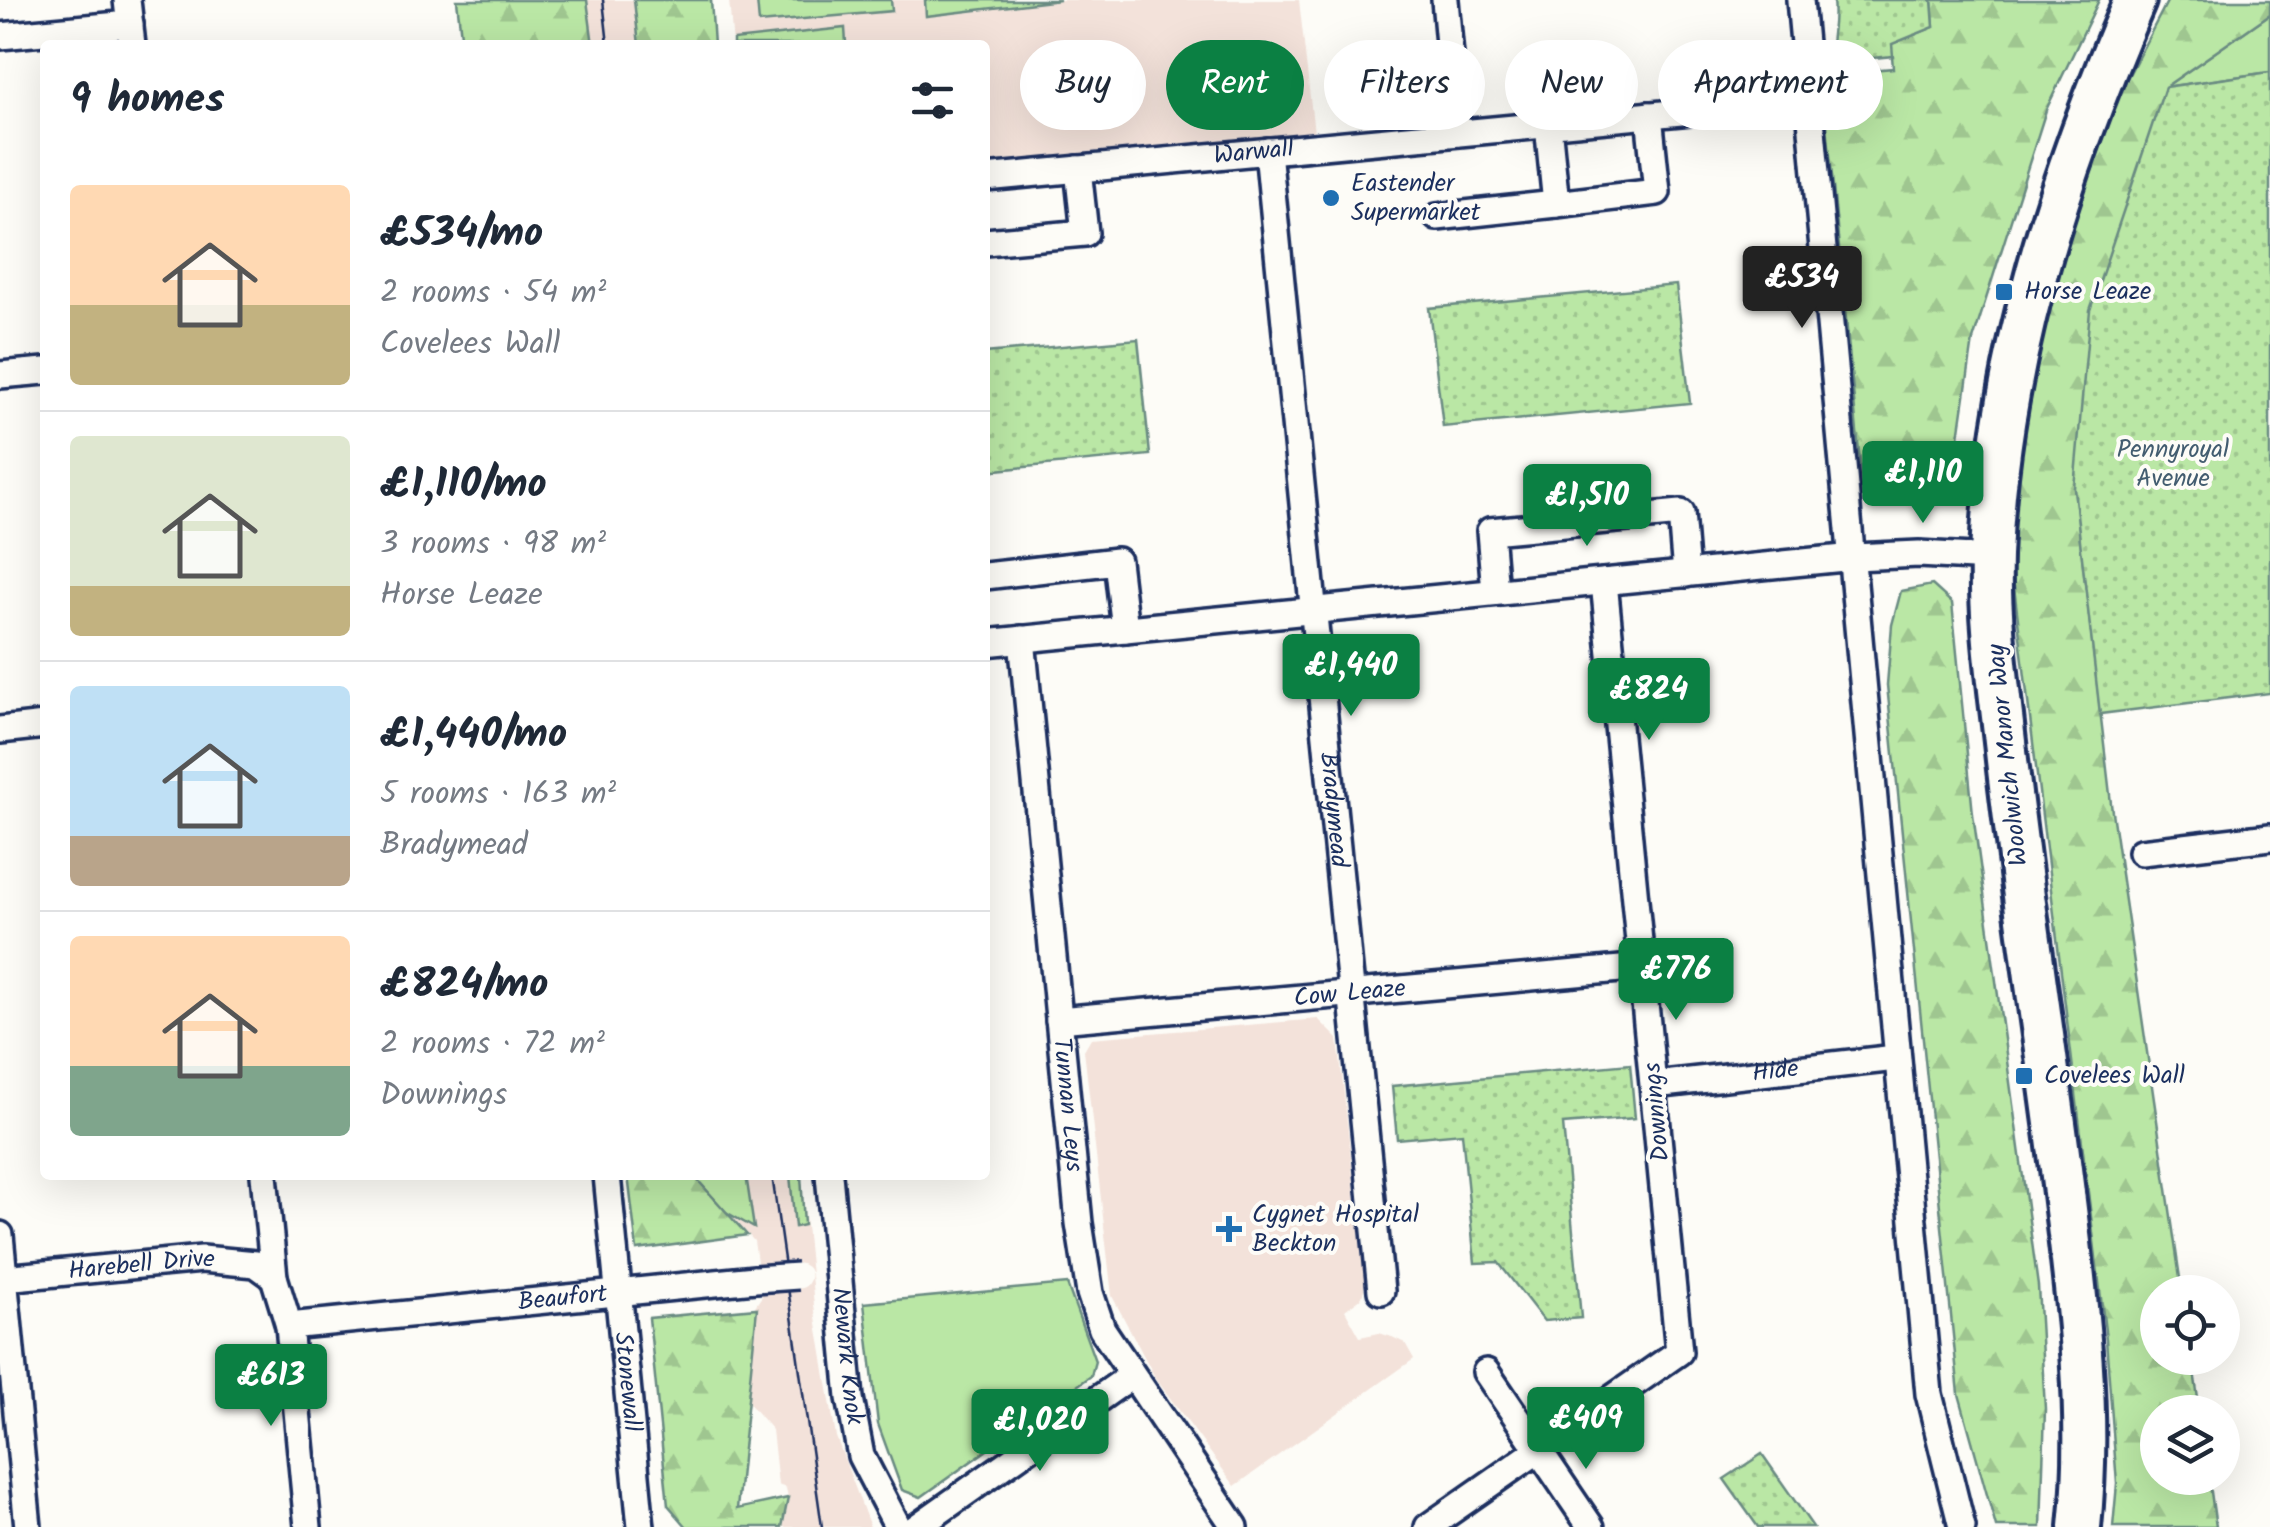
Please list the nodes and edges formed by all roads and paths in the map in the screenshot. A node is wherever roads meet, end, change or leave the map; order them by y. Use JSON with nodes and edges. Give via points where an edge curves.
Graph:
{"nodes":[{"id":1,"x":1445,"y":0,"type":"edge"},
{"id":2,"x":1800,"y":0,"type":"edge"},
{"id":3,"x":2136,"y":0,"type":"edge"},
{"id":4,"x":130,"y":23,"type":"edge"},
{"id":5,"x":0,"y":36,"type":"edge"},
{"id":6,"x":1804,"y":40,"type":"edge"},
{"id":7,"x":1658,"y":114,"type":"edge"},
{"id":8,"x":1649,"y":115,"type":"junction"},
{"id":9,"x":1638,"y":116,"type":"edge"},
{"id":10,"x":1505,"y":128,"type":"edge"},
{"id":11,"x":1549,"y":130,"type":"edge"},
{"id":12,"x":1812,"y":130,"type":"edge"},
{"id":13,"x":1457,"y":133,"type":"junction"},
{"id":14,"x":1268,"y":151,"type":"junction"},
{"id":15,"x":1078,"y":170,"type":"junction"},
{"id":16,"x":990,"y":178,"type":"edge"},
{"id":17,"x":1556,"y":204,"type":"junction"},
{"id":18,"x":1438,"y":218,"type":"dead end"},
{"id":19,"x":990,"y":241,"type":"edge"},
{"id":20,"x":40,"y":371,"type":"edge"},
{"id":21,"x":0,"y":375,"type":"edge"},
{"id":22,"x":1854,"y":557,"type":"junction"},
{"id":23,"x":1991,"y":558,"type":"junction"},
{"id":24,"x":1686,"y":574,"type":"junction"},
{"id":25,"x":990,"y":575,"type":"edge"},
{"id":26,"x":1604,"y":582,"type":"junction"},
{"id":27,"x":1495,"y":592,"type":"junction"},
{"id":28,"x":1312,"y":610,"type":"junction"},
{"id":29,"x":1125,"y":629,"type":"junction"},
{"id":30,"x":1022,"y":639,"type":"junction"},
{"id":31,"x":990,"y":642,"type":"edge"},
{"id":32,"x":40,"y":726,"type":"edge"},
{"id":33,"x":0,"y":730,"type":"edge"},
{"id":34,"x":2270,"y":839,"type":"edge"},
{"id":35,"x":2140,"y":852,"type":"dead end"},
{"id":36,"x":1644,"y":967,"type":"junction"},
{"id":37,"x":1350,"y":992,"type":"junction"},
{"id":38,"x":1059,"y":1020,"type":"junction"},
{"id":39,"x":1896,"y":1058,"type":"junction"},
{"id":40,"x":1654,"y":1084,"type":"junction"},
{"id":41,"x":264,"y":1180,"type":"edge"},
{"id":42,"x":607,"y":1180,"type":"edge"},
{"id":43,"x":829,"y":1180,"type":"edge"},
{"id":44,"x":0,"y":1235,"type":"edge"},
{"id":45,"x":2,"y":1272,"type":"edge"},
{"id":46,"x":838,"y":1274,"type":"junction"},
{"id":47,"x":274,"y":1277,"type":"junction"},
{"id":48,"x":1381,"y":1291,"type":"dead end"},
{"id":49,"x":618,"y":1292,"type":"junction"},
{"id":50,"x":289,"y":1326,"type":"junction"},
{"id":51,"x":1486,"y":1372,"type":"dead end"},
{"id":52,"x":1132,"y":1376,"type":"junction"},
{"id":53,"x":1536,"y":1448,"type":"junction"},
{"id":54,"x":28,"y":1527,"type":"edge"},
{"id":55,"x":308,"y":1527,"type":"edge"},
{"id":56,"x":642,"y":1527,"type":"edge"},
{"id":57,"x":898,"y":1527,"type":"edge"},
{"id":58,"x":916,"y":1527,"type":"edge"},
{"id":59,"x":1235,"y":1527,"type":"edge"},
{"id":60,"x":1428,"y":1527,"type":"edge"},
{"id":61,"x":1591,"y":1527,"type":"edge"},
{"id":62,"x":1962,"y":1527,"type":"edge"},
{"id":63,"x":2080,"y":1527,"type":"edge"}],
"edges":[{"from":1,"to":13,"type":"street"},
{"from":2,"to":6,"type":"street"},
{"from":3,"to":23,"type":"main road","name":"Woolwich Manor Way","via":[[2065,174],[2040,255],[2009,410]]},
{"from":4,"to":5,"type":"street"},
{"from":7,"to":8,"type":"street","name":"Warwall"},
{"from":8,"to":9,"type":"street","name":"Warwall"},
{"from":8,"to":17,"type":"street","via":[[1657,192]]},
{"from":10,"to":13,"type":"street","name":"Warwall"},
{"from":11,"to":17,"type":"street"},
{"from":12,"to":22,"type":"street"},
{"from":13,"to":14,"type":"street","name":"Warwall"},
{"from":14,"to":15,"type":"street","name":"Warwall"},
{"from":14,"to":28,"type":"street","name":"Bradymead"},
{"from":15,"to":16,"type":"street","name":"Warwall"},
{"from":15,"to":19,"type":"street","via":[[1084,232]]},
{"from":17,"to":18,"type":"street"},
{"from":20,"to":21,"type":"street"},
{"from":22,"to":23,"type":"street"},
{"from":22,"to":24,"type":"street"},
{"from":22,"to":39,"type":"street"},
{"from":23,"to":63,"type":"main road","name":"Woolwich Manor Way","via":[[2016,840],[2076,1287],[2083,1385]]},
{"from":24,"to":26,"type":"street"},
{"from":24,"to":27,"type":"street","via":[[1680,513],[1490,531]]},
{"from":25,"to":29,"type":"street","via":[[1118,561]]},
{"from":26,"to":27,"type":"street"},
{"from":26,"to":36,"type":"street","name":"Downings"},
{"from":27,"to":28,"type":"street"},
{"from":28,"to":29,"type":"street"},
{"from":28,"to":37,"type":"street","name":"Bradymead"},
{"from":29,"to":30,"type":"street"},
{"from":30,"to":31,"type":"street"},
{"from":30,"to":38,"type":"street","name":"Tunnan Leys"},
{"from":32,"to":33,"type":"street"},
{"from":34,"to":35,"type":"street"},
{"from":36,"to":37,"type":"street","name":"Cow Leaze"},
{"from":36,"to":40,"type":"street","name":"Downings"},
{"from":37,"to":38,"type":"street","name":"Cow Leaze"},
{"from":37,"to":48,"type":"street","name":"Bradymead"},
{"from":38,"to":52,"type":"street","name":"Tunnan Leys","via":[[1090,1293],[1102,1329]]},
{"from":39,"to":40,"type":"street","name":"Hide"},
{"from":39,"to":62,"type":"street","via":[[1929,1394]]},
{"from":40,"to":53,"type":"street","name":"Downings","via":[[1679,1352]]},
{"from":41,"to":47,"type":"street"},
{"from":42,"to":49,"type":"street","name":"Stonewall"},
{"from":43,"to":46,"type":"street","name":"Newark Knok"},
{"from":44,"to":45,"type":"street"},
{"from":45,"to":47,"type":"street","name":"Harebell Drive","via":[[202,1258],[256,1264]]},
{"from":45,"to":54,"type":"street"},
{"from":46,"to":49,"type":"street","name":"Beaufort","bridge":true},
{"from":46,"to":57,"type":"street","name":"Newark Knok","via":[[861,1456]]},
{"from":47,"to":50,"type":"street"},
{"from":49,"to":50,"type":"street","name":"Beaufort"},
{"from":49,"to":56,"type":"street","name":"Stonewall"},
{"from":50,"to":55,"type":"street"},
{"from":51,"to":53,"type":"street"},
{"from":52,"to":58,"type":"street"},
{"from":52,"to":59,"type":"street","name":"Tunnan Leys"},
{"from":53,"to":60,"type":"street","name":"Downings"},
{"from":53,"to":61,"type":"street"}]}
